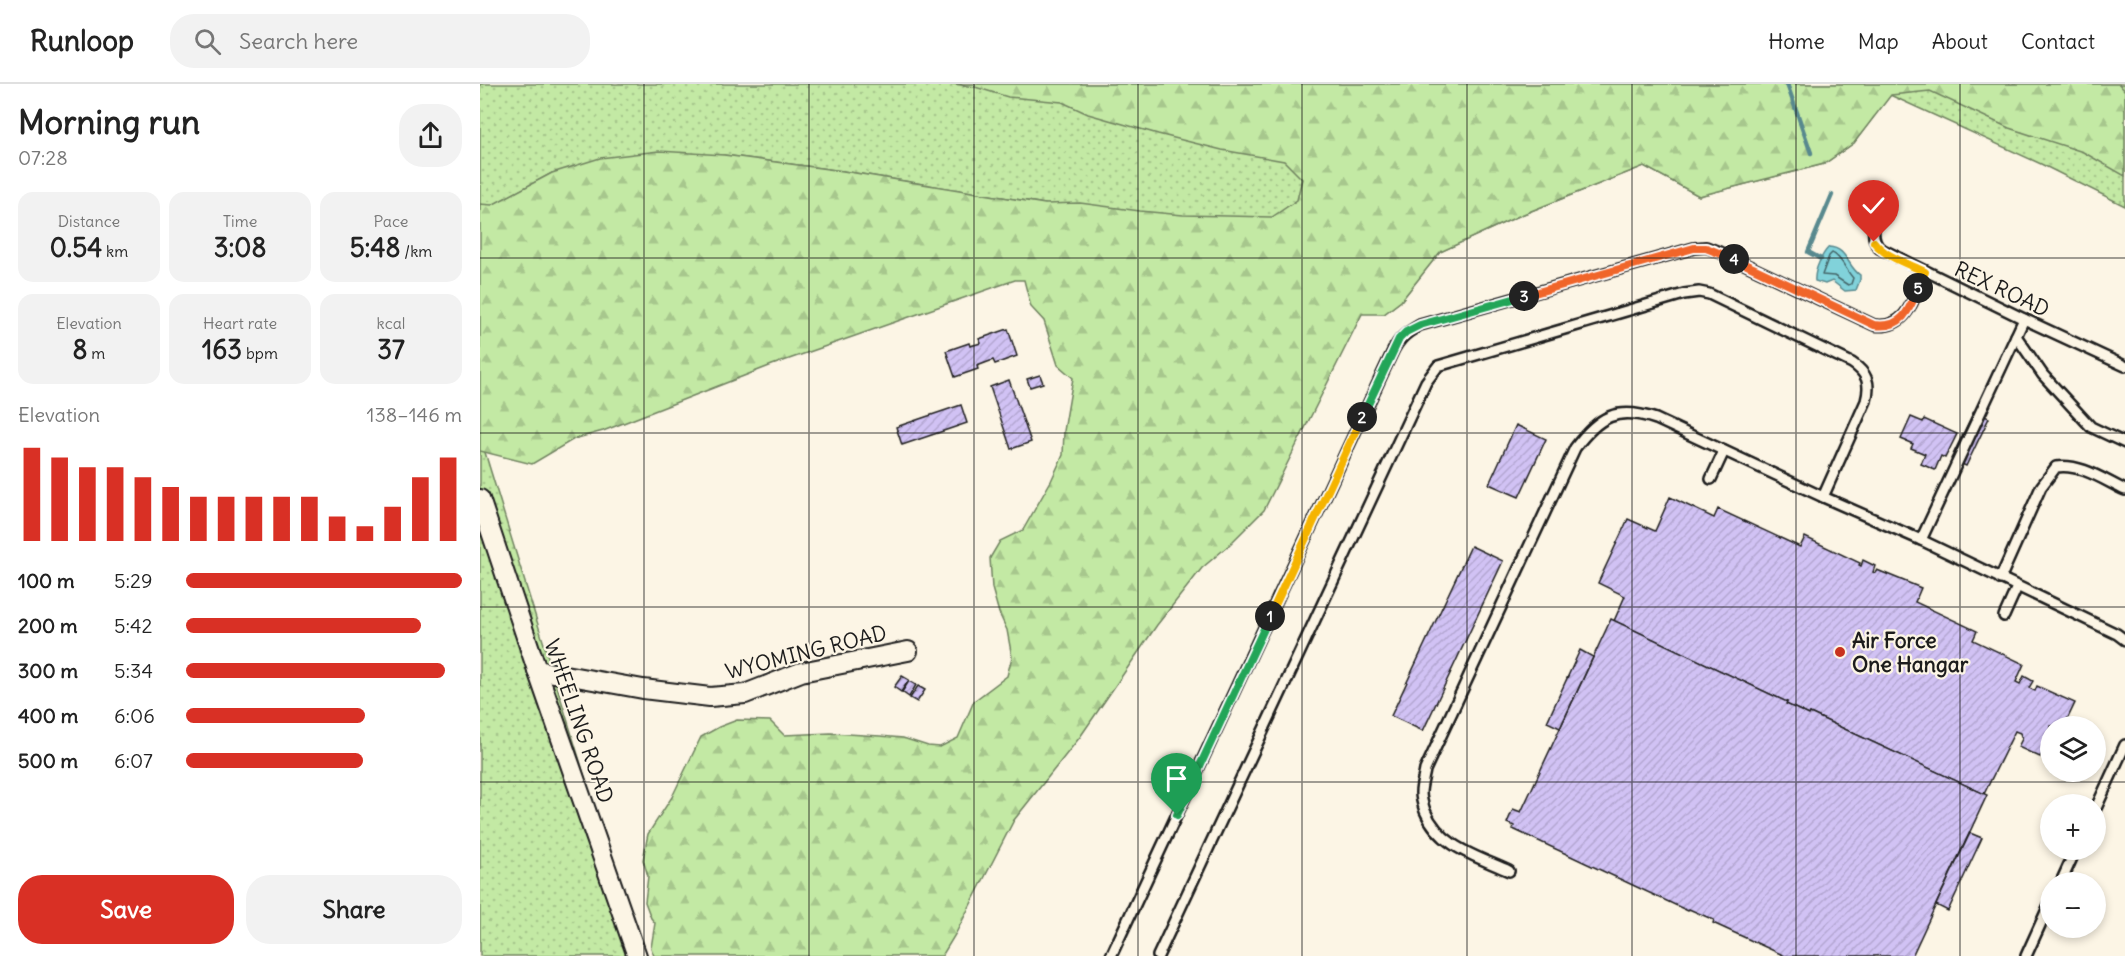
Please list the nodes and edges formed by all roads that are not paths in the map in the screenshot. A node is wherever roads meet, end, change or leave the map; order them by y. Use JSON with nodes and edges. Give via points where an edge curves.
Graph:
{"nodes":[{"id":1,"x":1885,"y":202,"type":"dead end"},
{"id":2,"x":1925,"y":272,"type":"junction"},
{"id":3,"x":2024,"y":319,"type":"junction"},
{"id":4,"x":2016,"y":336,"type":"junction"},
{"id":5,"x":2125,"y":366,"type":"edge"},
{"id":6,"x":2125,"y":443,"type":"edge"},
{"id":7,"x":1724,"y":450,"type":"junction"},
{"id":8,"x":1711,"y":479,"type":"dead end"},
{"id":9,"x":2125,"y":490,"type":"edge"},
{"id":10,"x":1823,"y":497,"type":"junction"},
{"id":11,"x":480,"y":500,"type":"edge"},
{"id":12,"x":1921,"y":540,"type":"junction"},
{"id":13,"x":2000,"y":579,"type":"junction"},
{"id":14,"x":2017,"y":587,"type":"junction"},
{"id":15,"x":2004,"y":616,"type":"dead end"},
{"id":16,"x":2125,"y":640,"type":"edge"},
{"id":17,"x":908,"y":651,"type":"dead end"},
{"id":18,"x":537,"y":670,"type":"junction"},
{"id":19,"x":2125,"y":745,"type":"edge"},
{"id":20,"x":2102,"y":794,"type":"edge"},
{"id":21,"x":1509,"y":871,"type":"dead end"},
{"id":22,"x":2040,"y":925,"type":"edge"},
{"id":23,"x":637,"y":956,"type":"edge"},
{"id":24,"x":1111,"y":956,"type":"edge"},
{"id":25,"x":1158,"y":956,"type":"edge"},
{"id":26,"x":2026,"y":956,"type":"edge"}],
"edges":[{"from":1,"to":2,"type":"lane","name":"REX ROAD","via":[[1875,225],[1874,242],[1887,254]]},
{"from":2,"to":3,"type":"lane","name":"REX ROAD"},
{"from":2,"to":24,"type":"lane","via":[[1904,316],[1896,324],[1874,325],[1719,252],[1694,248],[1406,332],[1392,353]]},
{"from":3,"to":4,"type":"lane"},
{"from":3,"to":5,"type":"lane","name":"REX ROAD"},
{"from":4,"to":6,"type":"lane","via":[[2043,375],[2091,427]]},
{"from":4,"to":12,"type":"lane"},
{"from":7,"to":8,"type":"lane"},
{"from":7,"to":10,"type":"lane"},
{"from":7,"to":21,"type":"lane","via":[[1640,413],[1621,412],[1603,418],[1575,448],[1425,770],[1421,794],[1430,823],[1440,836]]},
{"from":9,"to":13,"type":"lane","via":[[2076,467],[2056,467],[2041,487]]},
{"from":10,"to":12,"type":"lane"},
{"from":10,"to":25,"type":"lane","via":[[1866,401],[1868,379],[1852,363],[1709,294],[1684,294],[1438,366],[1426,382]]},
{"from":11,"to":18,"type":"street","name":"WHEELING ROAD"},
{"from":12,"to":13,"type":"lane"},
{"from":13,"to":14,"type":"lane"},
{"from":14,"to":15,"type":"lane"},
{"from":14,"to":16,"type":"lane"},
{"from":17,"to":18,"type":"street","name":"WYOMING ROAD","via":[[801,672],[745,694],[710,697]]},
{"from":18,"to":23,"type":"street","name":"WHEELING ROAD"},
{"from":19,"to":20,"type":"lane"},
{"from":22,"to":26,"type":"lane"}]}
